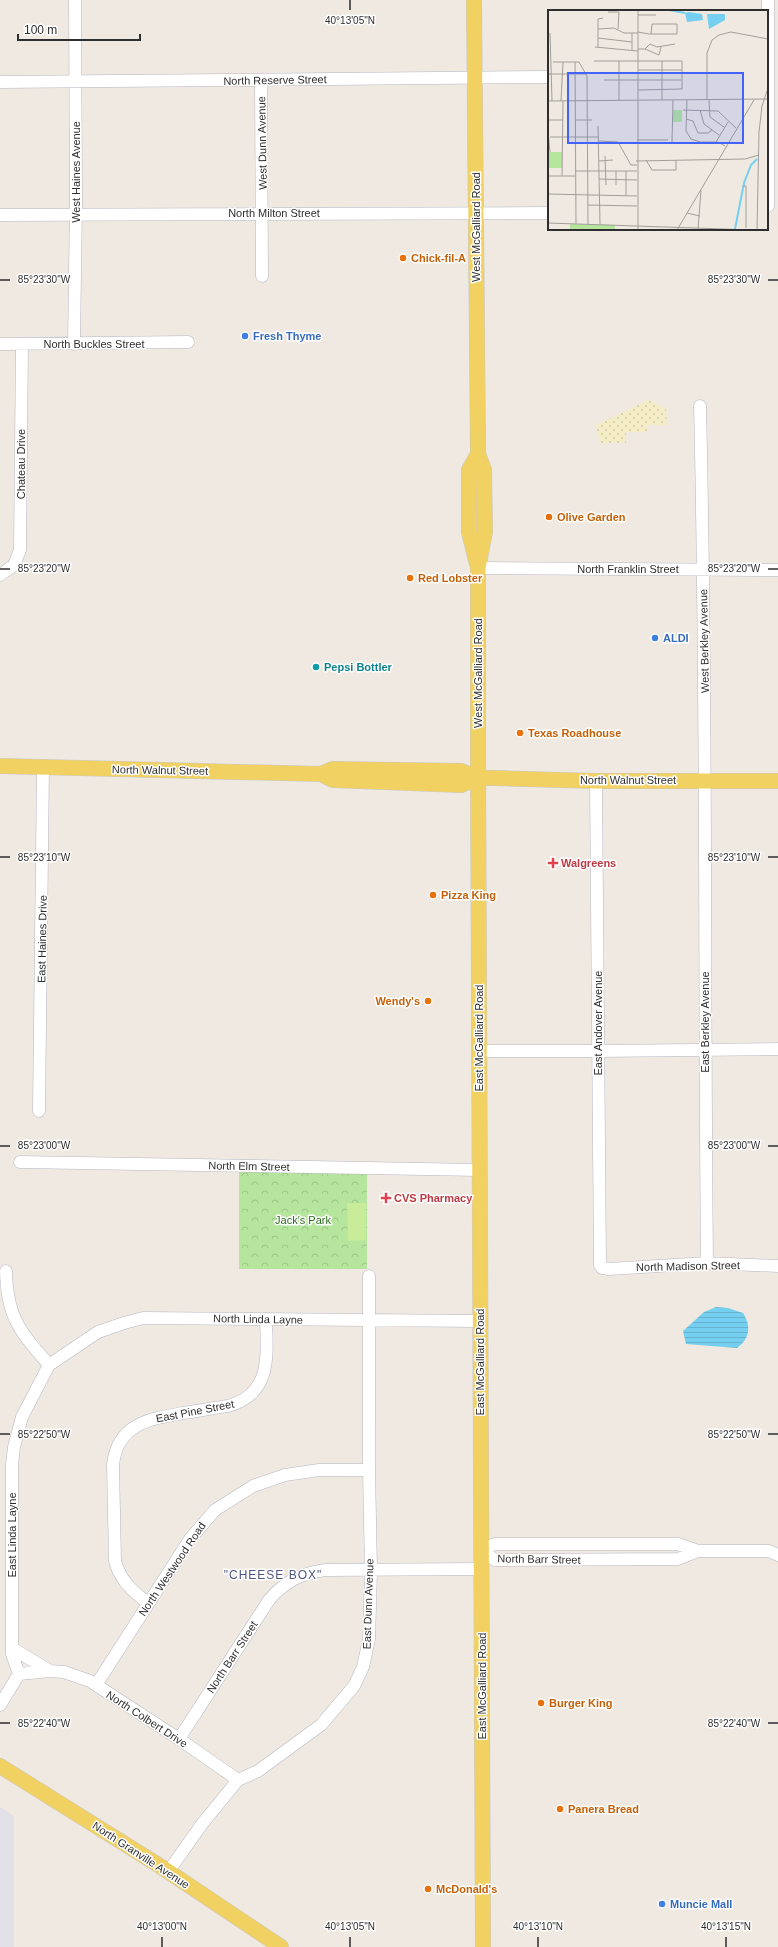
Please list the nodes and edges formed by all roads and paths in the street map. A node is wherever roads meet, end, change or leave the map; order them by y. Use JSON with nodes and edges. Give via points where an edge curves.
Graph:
{"nodes":[{"id":1,"x":75,"y":0,"type":"edge"},
{"id":2,"x":474,"y":0,"type":"edge"},
{"id":3,"x":768,"y":0,"type":"edge"},
{"id":4,"x":475,"y":77,"type":"junction"},
{"id":5,"x":548,"y":77,"type":"edge"},
{"id":6,"x":771,"y":80,"type":"edge"},
{"id":7,"x":76,"y":81,"type":"junction"},
{"id":8,"x":261,"y":81,"type":"junction"},
{"id":9,"x":0,"y":82,"type":"edge"},
{"id":10,"x":771,"y":204,"type":"edge"},
{"id":11,"x":263,"y":213,"type":"junction"},
{"id":12,"x":476,"y":213,"type":"junction"},
{"id":13,"x":548,"y":213,"type":"edge"},
{"id":14,"x":76,"y":214,"type":"junction"},
{"id":15,"x":0,"y":215,"type":"edge"},
{"id":16,"x":262,"y":276,"type":"dead end"},
{"id":17,"x":188,"y":342,"type":"dead end"},
{"id":18,"x":0,"y":344,"type":"edge"},
{"id":19,"x":74,"y":344,"type":"junction"},
{"id":20,"x":22,"y":345,"type":"junction"},
{"id":21,"x":700,"y":406,"type":"dead end"},
{"id":22,"x":478,"y":568,"type":"junction"},
{"id":23,"x":703,"y":568,"type":"junction"},
{"id":24,"x":778,"y":570,"type":"edge"},
{"id":25,"x":0,"y":575,"type":"edge"},
{"id":26,"x":0,"y":766,"type":"edge"},
{"id":27,"x":43,"y":767,"type":"junction"},
{"id":28,"x":478,"y":778,"type":"junction"},
{"id":29,"x":596,"y":781,"type":"junction"},
{"id":30,"x":706,"y":781,"type":"junction"},
{"id":31,"x":778,"y":781,"type":"edge"},
{"id":32,"x":705,"y":1049,"type":"junction"},
{"id":33,"x":778,"y":1049,"type":"edge"},
{"id":34,"x":479,"y":1051,"type":"junction"},
{"id":35,"x":598,"y":1051,"type":"junction"},
{"id":36,"x":39,"y":1111,"type":"dead end"},
{"id":37,"x":20,"y":1162,"type":"dead end"},
{"id":38,"x":479,"y":1170,"type":"junction"},
{"id":39,"x":707,"y":1264,"type":"junction"},
{"id":40,"x":600,"y":1265,"type":"joint"},
{"id":41,"x":778,"y":1266,"type":"edge"},
{"id":42,"x":6,"y":1271,"type":"dead end"},
{"id":43,"x":369,"y":1276,"type":"dead end"},
{"id":44,"x":266,"y":1319,"type":"junction"},
{"id":45,"x":369,"y":1320,"type":"junction"},
{"id":46,"x":480,"y":1321,"type":"junction"},
{"id":47,"x":49,"y":1365,"type":"junction"},
{"id":48,"x":369,"y":1470,"type":"junction"},
{"id":49,"x":481,"y":1550,"type":"junction"},
{"id":50,"x":775,"y":1551,"type":"edge"},
{"id":51,"x":481,"y":1569,"type":"junction"},
{"id":52,"x":371,"y":1570,"type":"junction"},
{"id":53,"x":148,"y":1603,"type":"junction"},
{"id":54,"x":12,"y":1648,"type":"junction"},
{"id":55,"x":50,"y":1671,"type":"junction"},
{"id":56,"x":19,"y":1674,"type":"junction"},
{"id":57,"x":96,"y":1685,"type":"junction"},
{"id":58,"x":0,"y":1705,"type":"edge"},
{"id":59,"x":179,"y":1739,"type":"junction"},
{"id":60,"x":0,"y":1766,"type":"edge"},
{"id":61,"x":238,"y":1780,"type":"junction"},
{"id":62,"x":168,"y":1872,"type":"junction"},
{"id":63,"x":281,"y":1947,"type":"edge"},
{"id":64,"x":483,"y":1947,"type":"edge"}],
"edges":[{"from":1,"to":7,"type":"street","name":"West Haines Avenue"},
{"from":2,"to":4,"type":"main road","name":"West McGalliard Road"},
{"from":3,"to":6,"type":"street"},
{"from":4,"to":5,"type":"street","name":"North Reserve Street"},
{"from":4,"to":8,"type":"street","name":"North Reserve Street"},
{"from":4,"to":12,"type":"main road","name":"West McGalliard Road"},
{"from":6,"to":10,"type":"street"},
{"from":7,"to":8,"type":"street","name":"North Reserve Street"},
{"from":7,"to":9,"type":"street","name":"North Reserve Street"},
{"from":7,"to":14,"type":"street","name":"West Haines Avenue"},
{"from":8,"to":11,"type":"street","name":"West Dunn Avenue"},
{"from":11,"to":12,"type":"street","name":"North Milton Street"},
{"from":11,"to":14,"type":"street","name":"North Milton Street"},
{"from":11,"to":16,"type":"street","name":"West Dunn Avenue"},
{"from":12,"to":13,"type":"street","name":"North Milton Street"},
{"from":12,"to":22,"type":"main road","name":"West McGalliard Road","via":[[478,454],[469,470],[469,532]]},
{"from":14,"to":15,"type":"street","name":"North Milton Street"},
{"from":14,"to":19,"type":"street","name":"West Haines Avenue"},
{"from":17,"to":19,"type":"street","name":"North Buckles Street"},
{"from":18,"to":20,"type":"street","name":"North Buckles Street"},
{"from":19,"to":20,"type":"street","name":"North Buckles Street"},
{"from":20,"to":25,"type":"street","name":"Chateau Drive","via":[[20,550],[14,565]]},
{"from":21,"to":23,"type":"street","name":"West Berkley Avenue"},
{"from":22,"to":23,"type":"street","name":"North Franklin Street"},
{"from":22,"to":28,"type":"main road","name":"West McGalliard Road"},
{"from":23,"to":24,"type":"street","name":"North Franklin Street"},
{"from":23,"to":30,"type":"street","name":"West Berkley Avenue"},
{"from":26,"to":27,"type":"main road","name":"North Walnut Street"},
{"from":27,"to":28,"type":"main road","name":"North Walnut Street","via":[[321,774],[333,780],[461,785]]},
{"from":27,"to":36,"type":"street","name":"East Haines Drive"},
{"from":28,"to":29,"type":"main road","name":"North Walnut Street"},
{"from":28,"to":34,"type":"main road","name":"East McGalliard Road"},
{"from":29,"to":30,"type":"main road","name":"North Walnut Street"},
{"from":29,"to":35,"type":"street","name":"East Andover Avenue"},
{"from":30,"to":31,"type":"main road","name":"North Walnut Street"},
{"from":30,"to":32,"type":"street","name":"East Berkley Avenue"},
{"from":32,"to":33,"type":"street"},
{"from":32,"to":35,"type":"street"},
{"from":32,"to":39,"type":"street","name":"East Berkley Avenue"},
{"from":34,"to":35,"type":"street"},
{"from":34,"to":38,"type":"main road","name":"East McGalliard Road"},
{"from":35,"to":40,"type":"street","name":"East Andover Avenue"},
{"from":37,"to":38,"type":"street","name":"North Elm Street"},
{"from":38,"to":46,"type":"main road","name":"East McGalliard Road"},
{"from":39,"to":40,"type":"street","name":"North Madison Street","via":[[609,1269]]},
{"from":39,"to":41,"type":"street","name":"North Madison Street"},
{"from":42,"to":47,"type":"street","via":[[9,1303],[14,1318],[22,1333]]},
{"from":43,"to":45,"type":"street","name":"East Dunn Avenue"},
{"from":44,"to":45,"type":"street","name":"North Linda Layne"},
{"from":44,"to":47,"type":"street","name":"North Linda Layne","via":[[143,1318],[98,1332]]},
{"from":44,"to":53,"type":"street","name":"East Pine Street","via":[[266,1367],[259,1385],[252,1394],[241,1402],[228,1406],[146,1421],[128,1432],[116,1450],[113,1465],[114,1561],[128,1586]]},
{"from":45,"to":46,"type":"street","name":"North Linda Layne"},
{"from":45,"to":48,"type":"street","name":"East Dunn Avenue"},
{"from":46,"to":49,"type":"main road","name":"East McGalliard Road"},
{"from":47,"to":54,"type":"street","name":"East Linda Layne","via":[[22,1417],[14,1447]]},
{"from":48,"to":52,"type":"street","name":"East Dunn Avenue"},
{"from":48,"to":53,"type":"street","name":"North Westwood Road","via":[[319,1470],[285,1475],[262,1482],[236,1495],[215,1510],[195,1532]]},
{"from":49,"to":50,"type":"street","name":"North Barr Street","via":[[495,1560],[678,1559],[698,1551]]},
{"from":49,"to":51,"type":"main road","name":"East McGalliard Road"},
{"from":51,"to":52,"type":"street","name":"North Barr Street"},
{"from":51,"to":64,"type":"main road","name":"East McGalliard Road"},
{"from":52,"to":59,"type":"street","name":"North Barr Street","via":[[311,1572],[300,1575],[281,1587],[269,1600]]},
{"from":52,"to":61,"type":"street","name":"East Dunn Avenue","via":[[369,1639],[363,1667],[354,1686],[333,1713],[309,1735],[258,1771]]},
{"from":53,"to":57,"type":"street","name":"North Westwood Road"},
{"from":54,"to":55,"type":"street","name":"North Colbert Drive"},
{"from":54,"to":56,"type":"street","name":"East Linda Layne","via":[[13,1660]]},
{"from":55,"to":56,"type":"street","name":"North Colbert Drive"},
{"from":55,"to":57,"type":"street","name":"North Colbert Drive","via":[[73,1674]]},
{"from":56,"to":58,"type":"street"},
{"from":57,"to":59,"type":"street","name":"North Colbert Drive"},
{"from":59,"to":61,"type":"street","name":"North Colbert Drive"},
{"from":60,"to":62,"type":"main road","name":"North Granville Avenue"},
{"from":61,"to":62,"type":"street","name":"East Dunn Avenue","via":[[202,1824]]},
{"from":62,"to":63,"type":"main road","name":"North Granville Avenue"}]}
